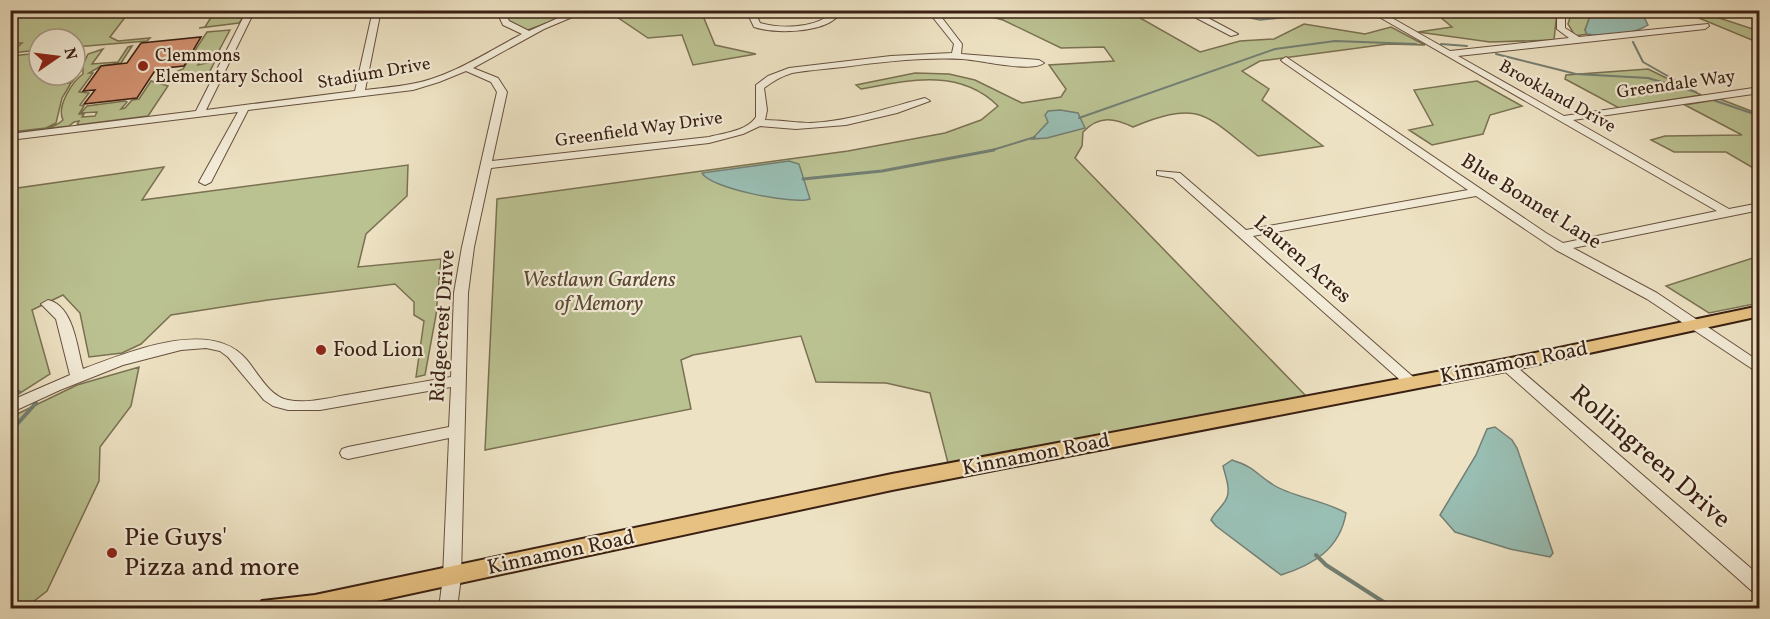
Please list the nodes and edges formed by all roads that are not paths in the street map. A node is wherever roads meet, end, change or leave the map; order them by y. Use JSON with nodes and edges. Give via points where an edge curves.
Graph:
{"nodes":[{"id":1,"x":65,"y":10,"type":"edge"},
{"id":2,"x":251,"y":10,"type":"edge"},
{"id":3,"x":377,"y":10,"type":"edge"},
{"id":4,"x":500,"y":10,"type":"edge"},
{"id":5,"x":585,"y":10,"type":"edge"},
{"id":6,"x":750,"y":10,"type":"edge"},
{"id":7,"x":828,"y":10,"type":"edge"},
{"id":8,"x":931,"y":10,"type":"edge"},
{"id":9,"x":1185,"y":10,"type":"edge"},
{"id":10,"x":1371,"y":10,"type":"edge"},
{"id":11,"x":1561,"y":10,"type":"edge"},
{"id":12,"x":10,"y":16,"type":"edge"},
{"id":13,"x":1705,"y":26,"type":"dead end"},
{"id":14,"x":527,"y":33,"type":"junction"},
{"id":15,"x":1234,"y":34,"type":"dead end"},
{"id":16,"x":1577,"y":40,"type":"junction"},
{"id":17,"x":1449,"y":54,"type":"junction"},
{"id":18,"x":956,"y":56,"type":"junction"},
{"id":19,"x":1286,"y":60,"type":"dead end"},
{"id":20,"x":1040,"y":63,"type":"dead end"},
{"id":21,"x":466,"y":68,"type":"junction"},
{"id":22,"x":1760,"y":90,"type":"edge"},
{"id":23,"x":359,"y":95,"type":"junction"},
{"id":24,"x":925,"y":101,"type":"dead end"},
{"id":25,"x":244,"y":109,"type":"junction"},
{"id":26,"x":199,"y":114,"type":"junction"},
{"id":27,"x":1562,"y":119,"type":"junction"},
{"id":28,"x":759,"y":123,"type":"junction"},
{"id":29,"x":10,"y":136,"type":"edge"},
{"id":30,"x":488,"y":165,"type":"junction"},
{"id":31,"x":1161,"y":173,"type":"dead end"},
{"id":32,"x":205,"y":182,"type":"dead end"},
{"id":33,"x":1477,"y":192,"type":"junction"},
{"id":34,"x":1760,"y":206,"type":"edge"},
{"id":35,"x":1728,"y":213,"type":"junction"},
{"id":36,"x":1243,"y":234,"type":"junction"},
{"id":37,"x":1560,"y":247,"type":"junction"},
{"id":38,"x":48,"y":304,"type":"dead end"},
{"id":39,"x":1760,"y":312,"type":"edge"},
{"id":40,"x":1695,"y":326,"type":"junction"},
{"id":41,"x":1506,"y":365,"type":"junction"},
{"id":42,"x":1760,"y":369,"type":"edge"},
{"id":43,"x":78,"y":376,"type":"junction"},
{"id":44,"x":459,"y":381,"type":"junction"},
{"id":45,"x":1413,"y":383,"type":"junction"},
{"id":46,"x":10,"y":408,"type":"edge"},
{"id":47,"x":457,"y":431,"type":"junction"},
{"id":48,"x":348,"y":453,"type":"dead end"},
{"id":49,"x":452,"y":577,"type":"junction"},
{"id":50,"x":1760,"y":587,"type":"edge"},
{"id":51,"x":310,"y":607,"type":"edge"},
{"id":52,"x":270,"y":609,"type":"edge"},
{"id":53,"x":448,"y":609,"type":"edge"}],
"edges":[{"from":1,"to":12,"type":"street"},
{"from":2,"to":26,"type":"street"},
{"from":3,"to":23,"type":"street"},
{"from":4,"to":14,"type":"street","via":[[506,23]]},
{"from":5,"to":14,"type":"street","name":"Stadium Drive"},
{"from":6,"to":7,"type":"street","via":[[756,25],[773,29],[826,23],[833,18]]},
{"from":8,"to":18,"type":"street","via":[[958,44]]},
{"from":9,"to":15,"type":"street"},
{"from":10,"to":17,"type":"street","name":"Brookland Drive"},
{"from":11,"to":16,"type":"street","via":[[1561,29]]},
{"from":13,"to":16,"type":"street"},
{"from":14,"to":21,"type":"street","name":"Stadium Drive"},
{"from":16,"to":17,"type":"street"},
{"from":17,"to":27,"type":"street","name":"Brookland Drive"},
{"from":18,"to":20,"type":"street"},
{"from":18,"to":28,"type":"street","via":[[920,56],[789,71],[759,87]]},
{"from":19,"to":33,"type":"street","name":"Blue Bonnet Lane"},
{"from":21,"to":23,"type":"street","name":"Stadium Drive","via":[[424,84]]},
{"from":21,"to":30,"type":"street","name":"Ridgecrest Drive","via":[[501,87]]},
{"from":22,"to":27,"type":"street","name":"Greendale Way"},
{"from":23,"to":25,"type":"street","name":"Stadium Drive"},
{"from":24,"to":28,"type":"street","via":[[876,117],[832,124]]},
{"from":25,"to":26,"type":"street","name":"Stadium Drive"},
{"from":25,"to":32,"type":"street"},
{"from":26,"to":29,"type":"street","name":"Stadium Drive"},
{"from":27,"to":35,"type":"street","name":"Brookland Drive"},
{"from":28,"to":30,"type":"street","name":"Greenfield Way Drive","via":[[709,140]]},
{"from":30,"to":44,"type":"street","name":"Ridgecrest Drive","via":[[464,269]]},
{"from":31,"to":36,"type":"street","name":"Lauren Acres","via":[[1176,176]]},
{"from":33,"to":36,"type":"street"},
{"from":33,"to":37,"type":"street","name":"Blue Bonnet Lane"},
{"from":34,"to":35,"type":"street"},
{"from":35,"to":37,"type":"street"},
{"from":36,"to":45,"type":"street","name":"Lauren Acres"},
{"from":37,"to":40,"type":"street","name":"Blue Bonnet Lane","via":[[1631,284]]},
{"from":38,"to":43,"type":"street","via":[[62,318]]},
{"from":39,"to":40,"type":"main road","name":"Kinnamon Road"},
{"from":40,"to":41,"type":"main road","name":"Kinnamon Road"},
{"from":40,"to":42,"type":"street","name":"Blue Bonnet Lane"},
{"from":41,"to":45,"type":"main road","name":"Kinnamon Road"},
{"from":41,"to":50,"type":"street","name":"Rollingreen Drive"},
{"from":43,"to":44,"type":"street","via":[[174,346],[201,342],[227,348],[270,396],[286,405],[320,404]]},
{"from":43,"to":46,"type":"street"},
{"from":44,"to":47,"type":"street","name":"Ridgecrest Drive"},
{"from":45,"to":49,"type":"main road","name":"Kinnamon Road","via":[[892,482]]},
{"from":47,"to":48,"type":"street"},
{"from":47,"to":49,"type":"street","name":"Ridgecrest Drive"},
{"from":49,"to":51,"type":"main road","name":"Kinnamon Road"},
{"from":49,"to":53,"type":"street","name":"Ridgecrest Drive"},
{"from":51,"to":52,"type":"main road","name":"Kinnamon Road"}]}
